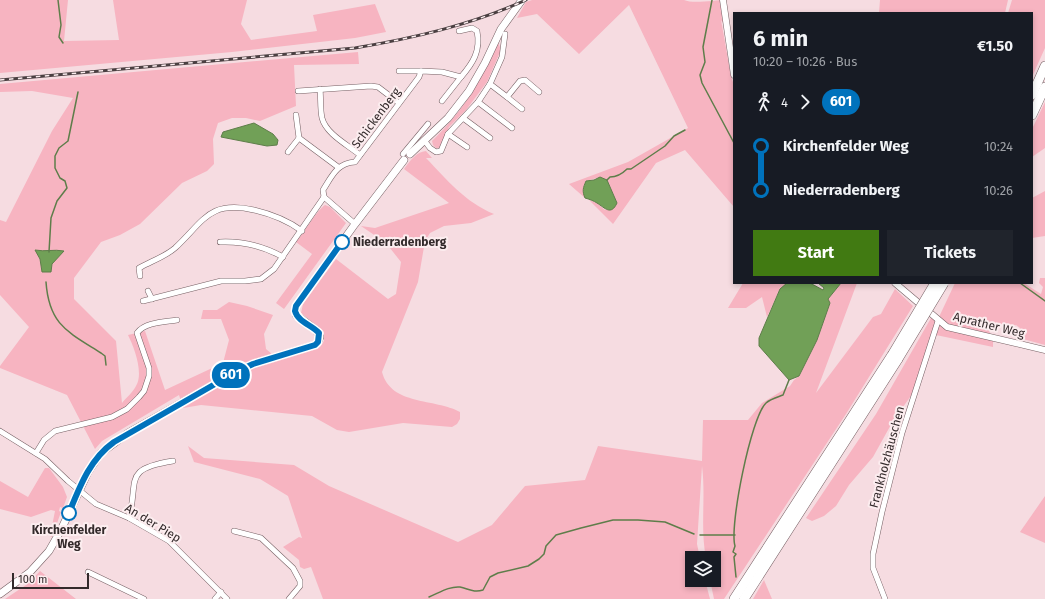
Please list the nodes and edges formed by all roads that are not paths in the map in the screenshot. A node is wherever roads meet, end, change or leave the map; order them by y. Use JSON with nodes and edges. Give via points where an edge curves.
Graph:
{"nodes":[{"id":1,"x":522,"y":0,"type":"edge"},
{"id":2,"x":723,"y":0,"type":"edge"},
{"id":3,"x":459,"y":31,"type":"dead end"},
{"id":4,"x":504,"y":34,"type":"dead end"},
{"id":5,"x":1045,"y":66,"type":"edge"},
{"id":6,"x":733,"y":68,"type":"edge"},
{"id":7,"x":399,"y":71,"type":"dead end"},
{"id":8,"x":421,"y":71,"type":"junction"},
{"id":9,"x":461,"y":77,"type":"junction"},
{"id":10,"x":490,"y":84,"type":"junction"},
{"id":11,"x":1045,"y":87,"type":"edge"},
{"id":12,"x":320,"y":89,"type":"junction"},
{"id":13,"x":298,"y":91,"type":"dead end"},
{"id":14,"x":539,"y":92,"type":"dead end"},
{"id":15,"x":1033,"y":93,"type":"edge"},
{"id":16,"x":507,"y":97,"type":"junction"},
{"id":17,"x":442,"y":101,"type":"dead end"},
{"id":18,"x":478,"y":102,"type":"junction"},
{"id":19,"x":399,"y":103,"type":"junction"},
{"id":20,"x":522,"y":109,"type":"dead end"},
{"id":21,"x":1033,"y":113,"type":"edge"},
{"id":22,"x":296,"y":115,"type":"dead end"},
{"id":23,"x":463,"y":118,"type":"junction"},
{"id":24,"x":428,"y":124,"type":"dead end"},
{"id":25,"x":512,"y":128,"type":"dead end"},
{"id":26,"x":448,"y":134,"type":"junction"},
{"id":27,"x":299,"y":138,"type":"junction"},
{"id":28,"x":490,"y":138,"type":"dead end"},
{"id":29,"x":424,"y":140,"type":"junction"},
{"id":30,"x":467,"y":148,"type":"dead end"},
{"id":31,"x":288,"y":152,"type":"dead end"},
{"id":32,"x":406,"y":154,"type":"junction"},
{"id":33,"x":360,"y":155,"type":"junction"},
{"id":34,"x":338,"y":167,"type":"junction"},
{"id":35,"x":324,"y":197,"type":"junction"},
{"id":36,"x":355,"y":224,"type":"junction"},
{"id":37,"x":302,"y":231,"type":"junction"},
{"id":38,"x":220,"y":242,"type":"dead end"},
{"id":39,"x":283,"y":257,"type":"junction"},
{"id":40,"x":140,"y":276,"type":"dead end"},
{"id":41,"x":896,"y":284,"type":"edge"},
{"id":42,"x":934,"y":284,"type":"edge"},
{"id":43,"x":943,"y":284,"type":"edge"},
{"id":44,"x":148,"y":291,"type":"dead end"},
{"id":45,"x":152,"y":299,"type":"junction"},
{"id":46,"x":143,"y":301,"type":"dead end"},
{"id":47,"x":177,"y":320,"type":"dead end"},
{"id":48,"x":938,"y":320,"type":"junction"},
{"id":49,"x":1045,"y":350,"type":"edge"},
{"id":50,"x":895,"y":357,"type":"junction"},
{"id":51,"x":0,"y":431,"type":"edge"},
{"id":52,"x":36,"y":453,"type":"junction"},
{"id":53,"x":173,"y":461,"type":"dead end"},
{"id":54,"x":78,"y":490,"type":"junction"},
{"id":55,"x":802,"y":501,"type":"junction"},
{"id":56,"x":129,"y":518,"type":"junction"},
{"id":57,"x":234,"y":531,"type":"dead end"},
{"id":58,"x":88,"y":572,"type":"dead end"},
{"id":59,"x":221,"y":592,"type":"junction"},
{"id":60,"x":0,"y":594,"type":"edge"},
{"id":61,"x":144,"y":599,"type":"edge"},
{"id":62,"x":215,"y":599,"type":"edge"},
{"id":63,"x":227,"y":599,"type":"edge"},
{"id":64,"x":289,"y":599,"type":"edge"},
{"id":65,"x":734,"y":599,"type":"edge"},
{"id":66,"x":744,"y":599,"type":"edge"},
{"id":67,"x":885,"y":599,"type":"edge"}],
"edges":[{"from":1,"to":29,"type":"main road","via":[[501,29],[469,91],[448,118]]},
{"from":2,"to":6,"type":"street"},
{"from":3,"to":9,"type":"street","via":[[474,28],[478,34],[477,53]]},
{"from":4,"to":10,"type":"street","via":[[502,57]]},
{"from":5,"to":15,"type":"highway"},
{"from":7,"to":8,"type":"street","name":"Schickenberg"},
{"from":8,"to":9,"type":"street","name":"Schickenberg","via":[[442,72]]},
{"from":8,"to":19,"type":"street","name":"Schickenberg"},
{"from":9,"to":17,"type":"street"},
{"from":10,"to":16,"type":"street"},
{"from":10,"to":18,"type":"street"},
{"from":11,"to":21,"type":"highway"},
{"from":12,"to":13,"type":"street"},
{"from":12,"to":19,"type":"street","via":[[378,87]]},
{"from":12,"to":33,"type":"street","via":[[324,124]]},
{"from":14,"to":16,"type":"street","via":[[524,80],[520,81]]},
{"from":16,"to":20,"type":"street"},
{"from":18,"to":23,"type":"street"},
{"from":18,"to":25,"type":"street"},
{"from":19,"to":33,"type":"street","name":"Schickenberg"},
{"from":22,"to":27,"type":"street"},
{"from":23,"to":26,"type":"street"},
{"from":23,"to":28,"type":"street"},
{"from":24,"to":32,"type":"street"},
{"from":26,"to":29,"type":"street","via":[[441,151],[436,152]]},
{"from":26,"to":30,"type":"street"},
{"from":27,"to":31,"type":"street"},
{"from":27,"to":34,"type":"street"},
{"from":29,"to":32,"type":"main road"},
{"from":32,"to":36,"type":"main road"},
{"from":33,"to":34,"type":"street","name":"Schickenberg","via":[[355,162],[347,162]]},
{"from":34,"to":35,"type":"street","via":[[323,190]]},
{"from":35,"to":36,"type":"street"},
{"from":35,"to":37,"type":"street"},
{"from":36,"to":54,"type":"main road","via":[[296,306],[296,315],[316,330],[320,337],[315,345],[253,364],[128,433],[101,453]]},
{"from":37,"to":39,"type":"street"},
{"from":37,"to":40,"type":"street","via":[[267,213],[234,206],[222,208],[204,217],[175,248],[141,266]]},
{"from":38,"to":39,"type":"street","via":[[254,245]]},
{"from":39,"to":45,"type":"street","via":[[274,269],[261,279],[221,281]]},
{"from":41,"to":48,"type":"street","name":"Aprather Weg"},
{"from":42,"to":50,"type":"highway","bridge":true},
{"from":43,"to":50,"type":"highway","bridge":true},
{"from":44,"to":45,"type":"street"},
{"from":45,"to":46,"type":"street"},
{"from":47,"to":52,"type":"street","via":[[147,326],[137,333],[149,368],[149,376],[144,391],[134,403],[112,417],[55,431],[44,440]]},
{"from":48,"to":49,"type":"street","name":"Aprather Weg","via":[[948,327]]},
{"from":48,"to":67,"type":"street","name":"Frankholzhäuschen","via":[[902,433],[873,554],[873,568]]},
{"from":50,"to":55,"type":"highway"},
{"from":51,"to":52,"type":"street"},
{"from":52,"to":54,"type":"street","via":[[52,464]]},
{"from":53,"to":56,"type":"street","via":[[152,464],[140,472],[132,486]]},
{"from":54,"to":56,"type":"street","name":"An der Piep","via":[[96,504]]},
{"from":54,"to":60,"type":"main road","via":[[49,551],[30,572]]},
{"from":55,"to":65,"type":"highway"},
{"from":55,"to":66,"type":"highway"},
{"from":56,"to":59,"type":"street","name":"An der Piep","via":[[176,546]]},
{"from":57,"to":64,"type":"street","via":[[261,538],[293,568],[300,586]]},
{"from":58,"to":61,"type":"street"},
{"from":59,"to":62,"type":"street"},
{"from":59,"to":63,"type":"street","name":"An der Piep"}]}
